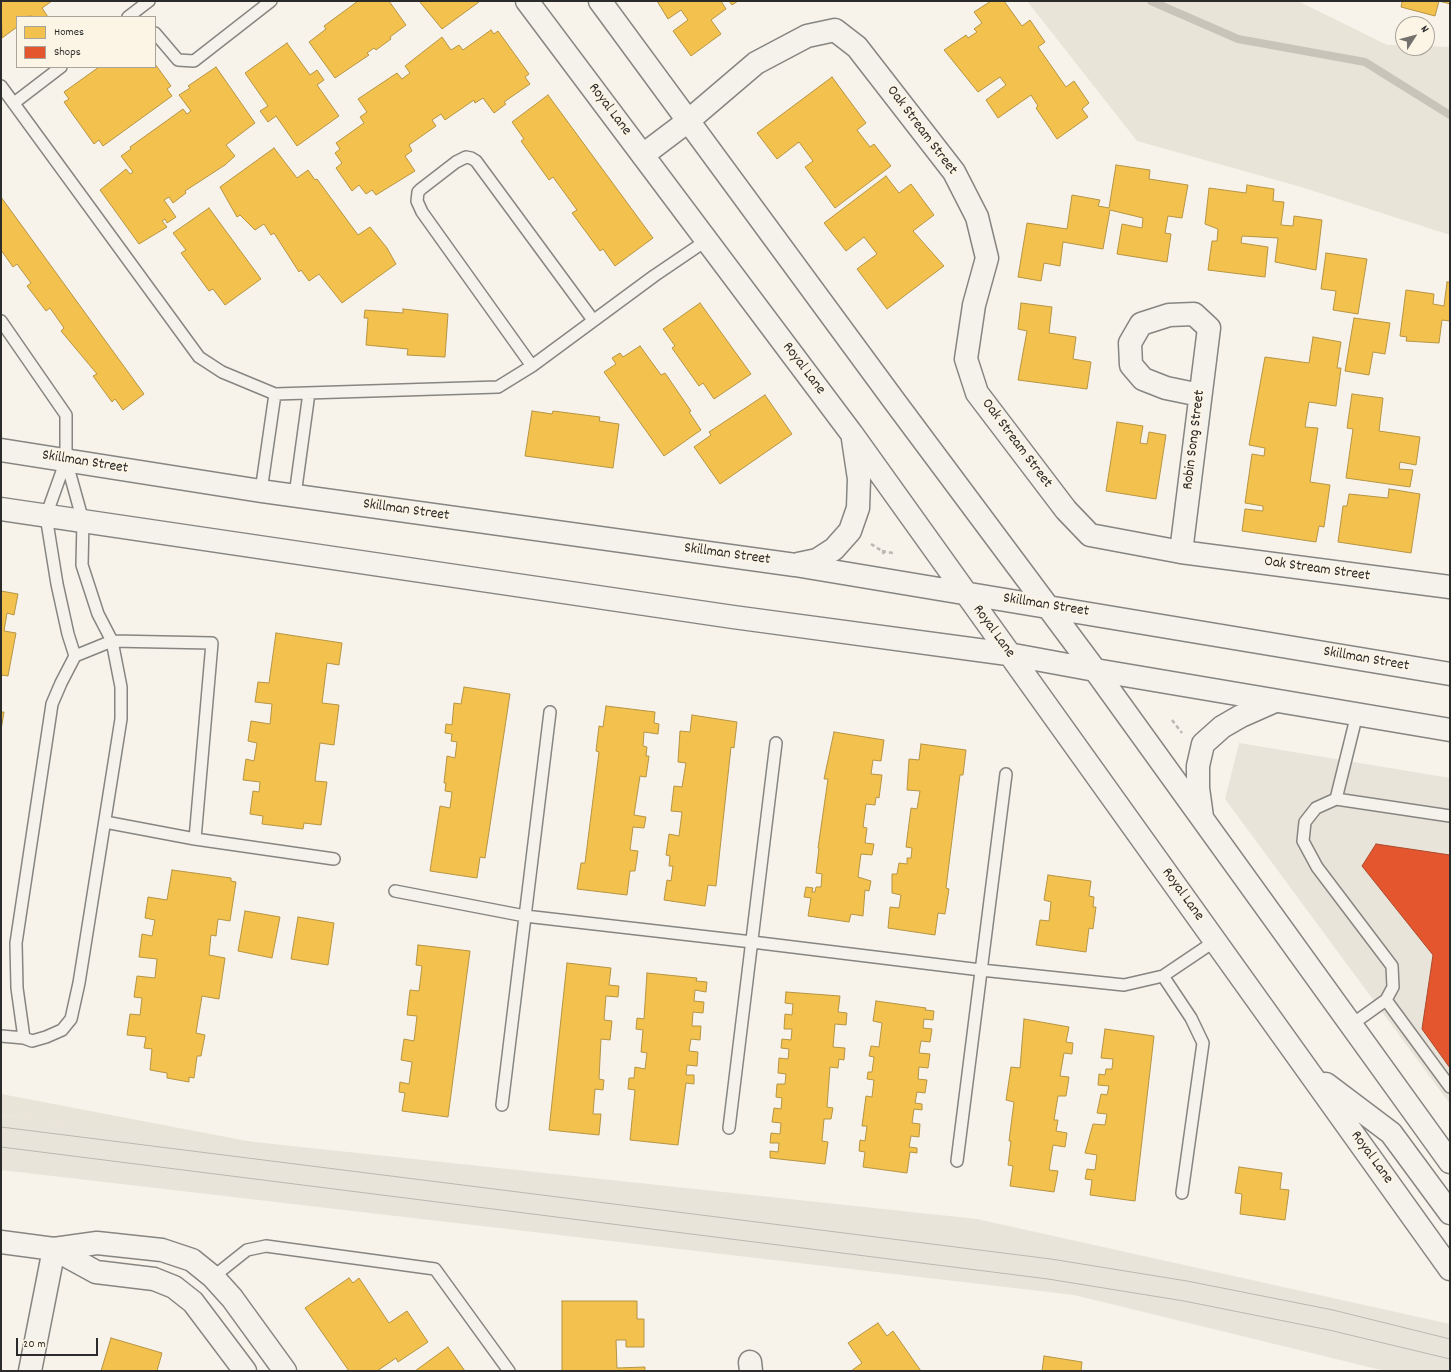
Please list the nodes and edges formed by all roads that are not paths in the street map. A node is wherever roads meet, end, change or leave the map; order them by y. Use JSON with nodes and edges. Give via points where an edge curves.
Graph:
{"nodes":[{"id":1,"x":149,"y":1,"type":"edge"},
{"id":2,"x":271,"y":1,"type":"edge"},
{"id":3,"x":527,"y":1,"type":"edge"},
{"id":4,"x":600,"y":1,"type":"edge"},
{"id":5,"x":135,"y":15,"type":"edge"},
{"id":6,"x":156,"y":34,"type":"edge"},
{"id":7,"x":60,"y":68,"type":"edge"},
{"id":8,"x":1,"y":86,"type":"edge"},
{"id":9,"x":14,"y":103,"type":"junction"},
{"id":10,"x":688,"y":121,"type":"junction"},
{"id":11,"x":643,"y":155,"type":"junction"},
{"id":12,"x":707,"y":240,"type":"junction"},
{"id":13,"x":593,"y":320,"type":"junction"},
{"id":14,"x":1,"y":321,"type":"edge"},
{"id":15,"x":532,"y":366,"type":"junction"},
{"id":16,"x":309,"y":393,"type":"junction"},
{"id":17,"x":275,"y":394,"type":"junction"},
{"id":18,"x":1200,"y":395,"type":"junction"},
{"id":19,"x":852,"y":434,"type":"junction"},
{"id":20,"x":1,"y":450,"type":"edge"},
{"id":21,"x":66,"y":460,"type":"junction"},
{"id":22,"x":261,"y":491,"type":"junction"},
{"id":23,"x":295,"y":496,"type":"junction"},
{"id":24,"x":1,"y":509,"type":"edge"},
{"id":25,"x":46,"y":516,"type":"junction"},
{"id":26,"x":83,"y":521,"type":"junction"},
{"id":27,"x":1181,"y":552,"type":"junction"},
{"id":28,"x":794,"y":564,"type":"junction"},
{"id":29,"x":1450,"y":587,"type":"edge"},
{"id":30,"x":965,"y":593,"type":"junction"},
{"id":31,"x":1046,"y":606,"type":"junction"},
{"id":32,"x":112,"y":641,"type":"junction"},
{"id":33,"x":1008,"y":654,"type":"junction"},
{"id":34,"x":75,"y":656,"type":"junction"},
{"id":35,"x":1095,"y":670,"type":"junction"},
{"id":36,"x":1450,"y":674,"type":"edge"},
{"id":37,"x":1276,"y":700,"type":"junction"},
{"id":38,"x":550,"y":712,"type":"dead end"},
{"id":39,"x":1357,"y":714,"type":"junction"},
{"id":40,"x":1450,"y":730,"type":"edge"},
{"id":41,"x":776,"y":743,"type":"dead end"},
{"id":42,"x":1006,"y":774,"type":"dead end"},
{"id":43,"x":1336,"y":799,"type":"junction"},
{"id":44,"x":1450,"y":816,"type":"edge"},
{"id":45,"x":1202,"y":820,"type":"junction"},
{"id":46,"x":105,"y":822,"type":"junction"},
{"id":47,"x":195,"y":839,"type":"junction"},
{"id":48,"x":334,"y":859,"type":"dead end"},
{"id":49,"x":395,"y":891,"type":"dead end"},
{"id":50,"x":525,"y":916,"type":"junction"},
{"id":51,"x":1215,"y":941,"type":"junction"},
{"id":52,"x":752,"y":942,"type":"junction"},
{"id":53,"x":981,"y":970,"type":"junction"},
{"id":54,"x":1163,"y":976,"type":"junction"},
{"id":55,"x":1386,"y":1000,"type":"junction"},
{"id":56,"x":1350,"y":1024,"type":"junction"},
{"id":57,"x":1,"y":1036,"type":"edge"},
{"id":58,"x":24,"y":1038,"type":"junction"},
{"id":59,"x":1309,"y":1071,"type":"junction"},
{"id":60,"x":1450,"y":1087,"type":"edge"},
{"id":61,"x":502,"y":1105,"type":"dead end"},
{"id":62,"x":729,"y":1128,"type":"dead end"},
{"id":63,"x":957,"y":1161,"type":"dead end"},
{"id":64,"x":1450,"y":1162,"type":"edge"},
{"id":65,"x":1182,"y":1193,"type":"dead end"},
{"id":66,"x":1450,"y":1213,"type":"edge"},
{"id":67,"x":1,"y":1242,"type":"edge"},
{"id":68,"x":54,"y":1249,"type":"junction"},
{"id":69,"x":1450,"y":1269,"type":"edge"},
{"id":70,"x":213,"y":1277,"type":"junction"},
{"id":71,"x":30,"y":1371,"type":"edge"},
{"id":72,"x":245,"y":1371,"type":"edge"},
{"id":73,"x":284,"y":1371,"type":"edge"},
{"id":74,"x":509,"y":1371,"type":"edge"}],
"edges":[{"from":1,"to":5,"type":"lane"},
{"from":2,"to":6,"type":"lane","via":[[194,61],[178,60]]},
{"from":3,"to":11,"type":"main road","name":"Royal Lane"},
{"from":4,"to":10,"type":"main road"},
{"from":7,"to":9,"type":"lane"},
{"from":8,"to":9,"type":"lane"},
{"from":9,"to":17,"type":"lane","via":[[199,357],[222,372]]},
{"from":10,"to":11,"type":"main road"},
{"from":10,"to":27,"type":"main road","name":"Oak Stream Street","via":[[756,63],[807,36],[835,30],[857,47],[954,172],[977,217],[987,258],[974,305],[966,359],[977,393],[1066,510],[1090,535]]},
{"from":10,"to":31,"type":"main road"},
{"from":11,"to":12,"type":"main road","name":"Royal Lane"},
{"from":12,"to":13,"type":"lane"},
{"from":12,"to":19,"type":"main road","name":"Royal Lane"},
{"from":13,"to":15,"type":"lane"},
{"from":13,"to":15,"type":"lane","via":[[476,161],[466,157],[421,188],[417,201],[422,212]]},
{"from":14,"to":21,"type":"lane","via":[[66,415]]},
{"from":15,"to":16,"type":"lane","via":[[498,387]]},
{"from":16,"to":17,"type":"lane"},
{"from":16,"to":23,"type":"lane"},
{"from":17,"to":22,"type":"lane"},
{"from":18,"to":18,"type":"main road","name":"Robin Song Street","via":[[1209,328],[1194,314],[1169,315],[1141,324],[1130,343],[1131,365],[1143,379],[1166,388]]},
{"from":18,"to":27,"type":"main road","name":"Robin Song Street"},
{"from":19,"to":28,"type":"main road","via":[[859,479],[858,508],[850,531],[834,549],[817,560]]},
{"from":19,"to":30,"type":"main road","name":"Royal Lane"},
{"from":20,"to":21,"type":"main road","name":"Skillman Street"},
{"from":21,"to":22,"type":"main road","name":"Skillman Street"},
{"from":21,"to":25,"type":"lane"},
{"from":21,"to":26,"type":"lane"},
{"from":22,"to":23,"type":"main road","name":"Skillman Street"},
{"from":23,"to":28,"type":"main road","name":"Skillman Street"},
{"from":24,"to":25,"type":"main road"},
{"from":25,"to":26,"type":"main road"},
{"from":25,"to":34,"type":"lane","via":[[57,584]]},
{"from":26,"to":32,"type":"lane","via":[[82,564],[98,614]]},
{"from":26,"to":33,"type":"main road","via":[[725,616]]},
{"from":27,"to":29,"type":"main road","name":"Oak Stream Street"},
{"from":28,"to":30,"type":"main road","name":"Skillman Street"},
{"from":30,"to":31,"type":"main road","name":"Skillman Street"},
{"from":30,"to":33,"type":"main road","name":"Royal Lane"},
{"from":31,"to":35,"type":"main road"},
{"from":31,"to":36,"type":"main road","name":"Skillman Street"},
{"from":32,"to":34,"type":"lane"},
{"from":32,"to":46,"type":"lane","via":[[121,687],[121,719]]},
{"from":32,"to":47,"type":"lane","via":[[212,643]]},
{"from":33,"to":35,"type":"main road"},
{"from":33,"to":51,"type":"main road","name":"Royal Lane"},
{"from":34,"to":58,"type":"lane","via":[[52,704],[16,943],[17,988]]},
{"from":35,"to":37,"type":"main road"},
{"from":35,"to":45,"type":"main road"},
{"from":37,"to":39,"type":"main road"},
{"from":37,"to":45,"type":"main road","via":[[1222,727],[1203,744],[1198,766]]},
{"from":38,"to":50,"type":"lane"},
{"from":39,"to":40,"type":"main road"},
{"from":39,"to":43,"type":"lane"},
{"from":41,"to":52,"type":"lane"},
{"from":42,"to":53,"type":"lane"},
{"from":43,"to":44,"type":"lane"},
{"from":43,"to":55,"type":"lane","via":[[1316,808],[1305,822],[1303,841],[1317,867],[1392,966],[1393,987]]},
{"from":45,"to":56,"type":"main road"},
{"from":46,"to":47,"type":"lane"},
{"from":46,"to":58,"type":"lane","via":[[71,1019],[62,1030],[46,1037],[32,1041]]},
{"from":47,"to":48,"type":"lane"},
{"from":49,"to":50,"type":"lane"},
{"from":50,"to":52,"type":"lane"},
{"from":50,"to":61,"type":"lane"},
{"from":51,"to":54,"type":"lane"},
{"from":51,"to":59,"type":"main road","name":"Royal Lane"},
{"from":52,"to":53,"type":"lane"},
{"from":52,"to":62,"type":"lane"},
{"from":53,"to":54,"type":"lane","via":[[1124,985]]},
{"from":53,"to":63,"type":"lane"},
{"from":54,"to":65,"type":"lane","via":[[1191,1018],[1203,1043]]},
{"from":55,"to":56,"type":"lane"},
{"from":55,"to":60,"type":"lane"},
{"from":56,"to":64,"type":"main road"},
{"from":57,"to":58,"type":"lane"},
{"from":59,"to":66,"type":"main road","via":[[1391,1133]]},
{"from":59,"to":69,"type":"main road","name":"Royal Lane"},
{"from":67,"to":68,"type":"main road"},
{"from":68,"to":70,"type":"main road","via":[[97,1243],[162,1250],[192,1260]]},
{"from":68,"to":71,"type":"main road"},
{"from":68,"to":72,"type":"main road","via":[[96,1272],[154,1279],[174,1286],[193,1302]]},
{"from":70,"to":73,"type":"main road","via":[[232,1298]]},
{"from":70,"to":74,"type":"lane","via":[[247,1250],[266,1246],[435,1269]]}]}
